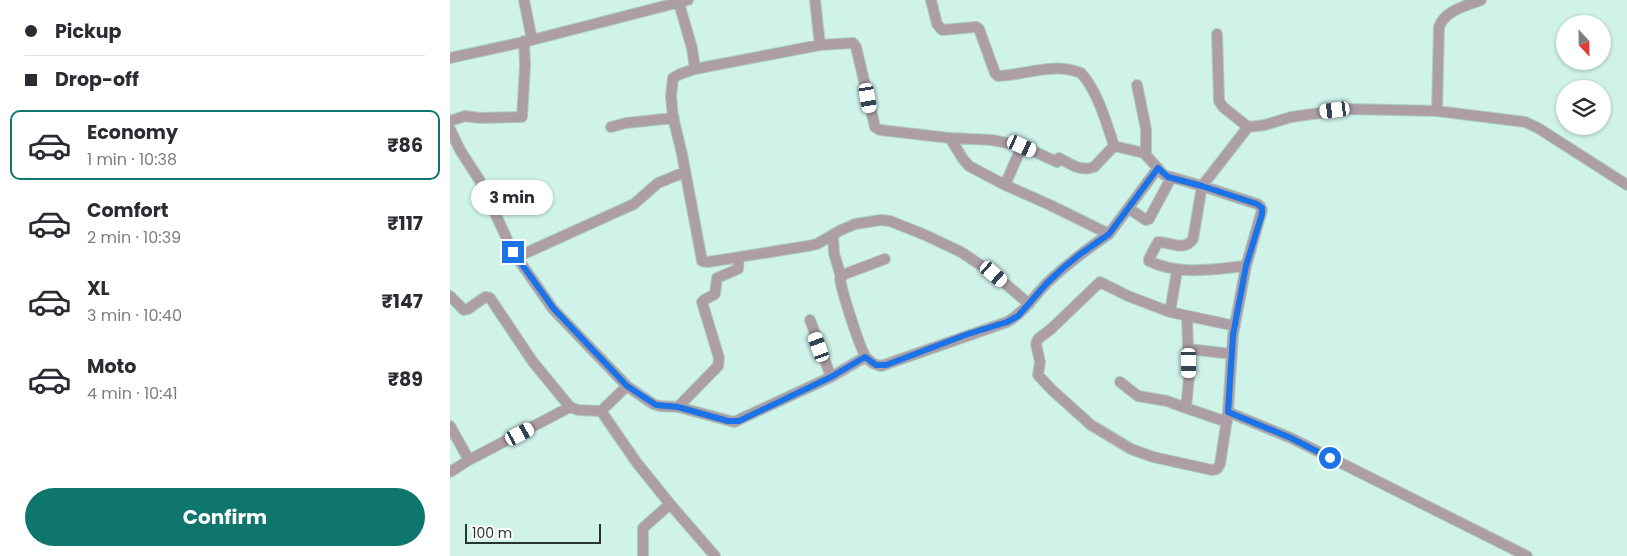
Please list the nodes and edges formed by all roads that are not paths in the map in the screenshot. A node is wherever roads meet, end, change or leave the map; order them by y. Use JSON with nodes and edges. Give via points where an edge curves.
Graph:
{"nodes":[{"id":1,"x":524,"y":0,"type":"edge"},
{"id":2,"x":815,"y":0,"type":"edge"},
{"id":3,"x":931,"y":0,"type":"edge"},
{"id":4,"x":1481,"y":0,"type":"edge"},
{"id":5,"x":681,"y":1,"type":"edge"},
{"id":6,"x":1217,"y":34,"type":"dead end"},
{"id":7,"x":528,"y":40,"type":"junction"},
{"id":8,"x":820,"y":44,"type":"junction"},
{"id":9,"x":450,"y":58,"type":"edge"},
{"id":10,"x":695,"y":69,"type":"junction"},
{"id":11,"x":1137,"y":85,"type":"dead end"},
{"id":12,"x":1436,"y":112,"type":"junction"},
{"id":13,"x":674,"y":118,"type":"junction"},
{"id":14,"x":450,"y":121,"type":"edge"},
{"id":15,"x":611,"y":127,"type":"dead end"},
{"id":16,"x":1248,"y":127,"type":"junction"},
{"id":17,"x":450,"y":129,"type":"edge"},
{"id":18,"x":950,"y":138,"type":"junction"},
{"id":19,"x":1022,"y":146,"type":"junction"},
{"id":20,"x":1114,"y":146,"type":"junction"},
{"id":21,"x":1146,"y":155,"type":"junction"},
{"id":22,"x":1158,"y":168,"type":"junction"},
{"id":23,"x":685,"y":172,"type":"junction"},
{"id":24,"x":1171,"y":178,"type":"junction"},
{"id":25,"x":1006,"y":185,"type":"junction"},
{"id":26,"x":1627,"y":185,"type":"edge"},
{"id":27,"x":1202,"y":186,"type":"junction"},
{"id":28,"x":1128,"y":208,"type":"junction"},
{"id":29,"x":1109,"y":234,"type":"junction"},
{"id":30,"x":833,"y":236,"type":"junction"},
{"id":31,"x":516,"y":257,"type":"junction"},
{"id":32,"x":739,"y":257,"type":"junction"},
{"id":33,"x":885,"y":259,"type":"dead end"},
{"id":34,"x":1246,"y":266,"type":"junction"},
{"id":35,"x":1177,"y":271,"type":"junction"},
{"id":36,"x":841,"y":276,"type":"junction"},
{"id":37,"x":450,"y":296,"type":"edge"},
{"id":38,"x":1029,"y":304,"type":"junction"},
{"id":39,"x":1170,"y":312,"type":"junction"},
{"id":40,"x":1187,"y":316,"type":"junction"},
{"id":41,"x":810,"y":320,"type":"dead end"},
{"id":42,"x":1235,"y":326,"type":"junction"},
{"id":43,"x":1189,"y":349,"type":"junction"},
{"id":44,"x":1232,"y":354,"type":"junction"},
{"id":45,"x":865,"y":357,"type":"junction"},
{"id":46,"x":831,"y":377,"type":"junction"},
{"id":47,"x":1120,"y":382,"type":"dead end"},
{"id":48,"x":627,"y":386,"type":"junction"},
{"id":49,"x":570,"y":407,"type":"junction"},
{"id":50,"x":678,"y":407,"type":"junction"},
{"id":51,"x":1186,"y":408,"type":"junction"},
{"id":52,"x":601,"y":412,"type":"junction"},
{"id":53,"x":1228,"y":417,"type":"junction"},
{"id":54,"x":450,"y":426,"type":"edge"},
{"id":55,"x":469,"y":460,"type":"junction"},
{"id":56,"x":450,"y":472,"type":"edge"},
{"id":57,"x":670,"y":504,"type":"junction"},
{"id":58,"x":644,"y":556,"type":"edge"},
{"id":59,"x":715,"y":556,"type":"edge"},
{"id":60,"x":1527,"y":556,"type":"edge"}],
"edges":[{"from":1,"to":7,"type":"street"},
{"from":2,"to":8,"type":"street"},
{"from":3,"to":20,"type":"street","via":[[940,29],[979,29],[998,76],[1035,69],[1081,73],[1102,112]]},
{"from":4,"to":12,"type":"street","via":[[1441,21]]},
{"from":5,"to":7,"type":"street"},
{"from":5,"to":10,"type":"street"},
{"from":6,"to":16,"type":"street","via":[[1218,101]]},
{"from":7,"to":9,"type":"street"},
{"from":7,"to":14,"type":"street","via":[[522,117],[465,116]]},
{"from":8,"to":10,"type":"street"},
{"from":8,"to":18,"type":"street","via":[[854,44],[872,122],[877,129]]},
{"from":10,"to":13,"type":"street","via":[[673,78]]},
{"from":11,"to":21,"type":"street","via":[[1146,129]]},
{"from":12,"to":16,"type":"street","via":[[1349,109]]},
{"from":12,"to":26,"type":"street","via":[[1525,122]]},
{"from":13,"to":15,"type":"street"},
{"from":13,"to":23,"type":"street"},
{"from":16,"to":27,"type":"street"},
{"from":17,"to":31,"type":"street","via":[[480,181]]},
{"from":18,"to":19,"type":"street","via":[[992,140]]},
{"from":18,"to":25,"type":"street","via":[[969,166]]},
{"from":19,"to":20,"type":"street","via":[[1057,162],[1059,158],[1090,169]]},
{"from":19,"to":25,"type":"street"},
{"from":20,"to":21,"type":"street"},
{"from":21,"to":22,"type":"street"},
{"from":22,"to":24,"type":"street"},
{"from":22,"to":28,"type":"street"},
{"from":23,"to":31,"type":"street","via":[[658,183],[634,204]]},
{"from":23,"to":32,"type":"street","via":[[702,261]]},
{"from":24,"to":27,"type":"street"},
{"from":24,"to":28,"type":"street","via":[[1149,219]]},
{"from":25,"to":29,"type":"street"},
{"from":27,"to":34,"type":"street","via":[[1262,208]]},
{"from":27,"to":35,"type":"street","via":[[1191,242],[1182,246],[1158,242],[1149,259]]},
{"from":28,"to":29,"type":"street"},
{"from":29,"to":38,"type":"street","via":[[1063,268]]},
{"from":30,"to":32,"type":"street","via":[[817,244]]},
{"from":30,"to":36,"type":"street"},
{"from":30,"to":38,"type":"street","via":[[855,224],[881,220],[900,224],[961,252],[994,274]]},
{"from":31,"to":48,"type":"street","via":[[554,309]]},
{"from":32,"to":50,"type":"street","via":[[738,269],[717,278],[716,294],[702,302],[719,358],[718,366]]},
{"from":33,"to":36,"type":"street"},
{"from":34,"to":35,"type":"street"},
{"from":34,"to":42,"type":"street"},
{"from":35,"to":39,"type":"street"},
{"from":36,"to":45,"type":"street","via":[[846,304]]},
{"from":37,"to":49,"type":"street","via":[[464,310],[485,297],[490,298],[533,362]]},
{"from":38,"to":45,"type":"street","via":[[1007,322],[886,365],[876,365]]},
{"from":39,"to":40,"type":"street"},
{"from":39,"to":53,"type":"street","via":[[1100,282],[1038,339],[1038,375],[1091,425],[1131,449],[1153,457],[1215,470],[1220,464]]},
{"from":40,"to":42,"type":"street"},
{"from":40,"to":43,"type":"street"},
{"from":41,"to":46,"type":"street"},
{"from":42,"to":44,"type":"street"},
{"from":43,"to":44,"type":"street"},
{"from":43,"to":51,"type":"street"},
{"from":44,"to":53,"type":"street"},
{"from":45,"to":46,"type":"street"},
{"from":46,"to":50,"type":"street","via":[[734,422]]},
{"from":47,"to":51,"type":"street","via":[[1138,396],[1167,400]]},
{"from":48,"to":50,"type":"street","via":[[656,405]]},
{"from":48,"to":52,"type":"street"},
{"from":49,"to":52,"type":"street"},
{"from":49,"to":55,"type":"street"},
{"from":51,"to":53,"type":"street"},
{"from":52,"to":57,"type":"street"},
{"from":53,"to":60,"type":"street","via":[[1291,438]]},
{"from":54,"to":55,"type":"street"},
{"from":55,"to":56,"type":"street"},
{"from":57,"to":58,"type":"street","via":[[643,528]]},
{"from":57,"to":59,"type":"street"}]}
